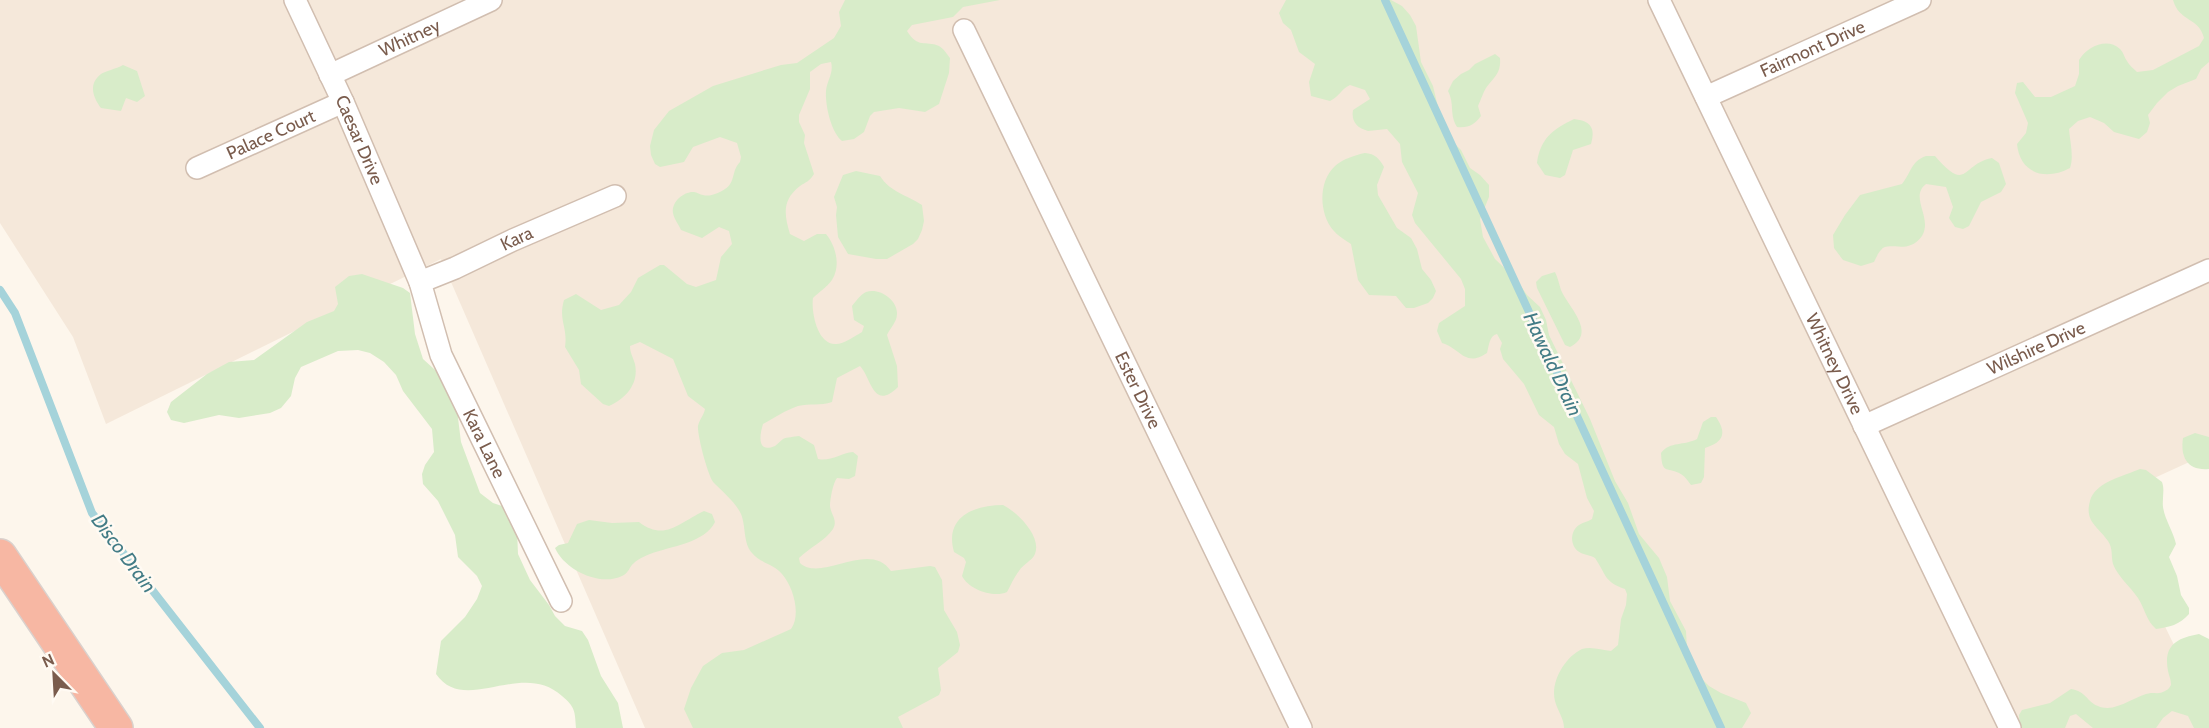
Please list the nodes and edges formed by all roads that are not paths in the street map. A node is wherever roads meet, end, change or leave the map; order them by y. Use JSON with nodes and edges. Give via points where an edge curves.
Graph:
{"nodes":[{"id":1,"x":295,"y":0,"type":"edge"},
{"id":2,"x":491,"y":0,"type":"edge"},
{"id":3,"x":1659,"y":0,"type":"edge"},
{"id":4,"x":1920,"y":0,"type":"edge"},
{"id":5,"x":964,"y":30,"type":"dead end"},
{"id":6,"x":330,"y":75,"type":"junction"},
{"id":7,"x":1706,"y":97,"type":"junction"},
{"id":8,"x":344,"y":102,"type":"junction"},
{"id":9,"x":197,"y":168,"type":"dead end"},
{"id":10,"x":615,"y":196,"type":"dead end"},
{"id":11,"x":2209,"y":270,"type":"edge"},
{"id":12,"x":420,"y":282,"type":"junction"},
{"id":13,"x":1864,"y":426,"type":"junction"},
{"id":14,"x":0,"y":556,"type":"edge"},
{"id":15,"x":561,"y":601,"type":"dead end"},
{"id":16,"x":116,"y":728,"type":"edge"},
{"id":17,"x":1301,"y":728,"type":"edge"},
{"id":18,"x":2010,"y":728,"type":"edge"}],
"edges":[{"from":1,"to":6,"type":"street","name":"Caesar Drive"},
{"from":2,"to":6,"type":"street","name":"Whitney"},
{"from":3,"to":7,"type":"street","name":"Whitney Drive"},
{"from":4,"to":7,"type":"street","name":"Fairmont Drive"},
{"from":5,"to":17,"type":"street","name":"Ester Drive"},
{"from":6,"to":8,"type":"street","name":"Caesar Drive"},
{"from":7,"to":13,"type":"street","name":"Whitney Drive"},
{"from":8,"to":9,"type":"street","name":"Palace Court"},
{"from":8,"to":12,"type":"street","name":"Caesar Drive"},
{"from":10,"to":12,"type":"street","name":"Kara"},
{"from":11,"to":13,"type":"street","name":"Wilshire Drive"},
{"from":12,"to":15,"type":"street","name":"Kara Lane","via":[[441,355]]},
{"from":13,"to":18,"type":"street","name":"Whitney Drive"},
{"from":14,"to":16,"type":"highway"}]}
